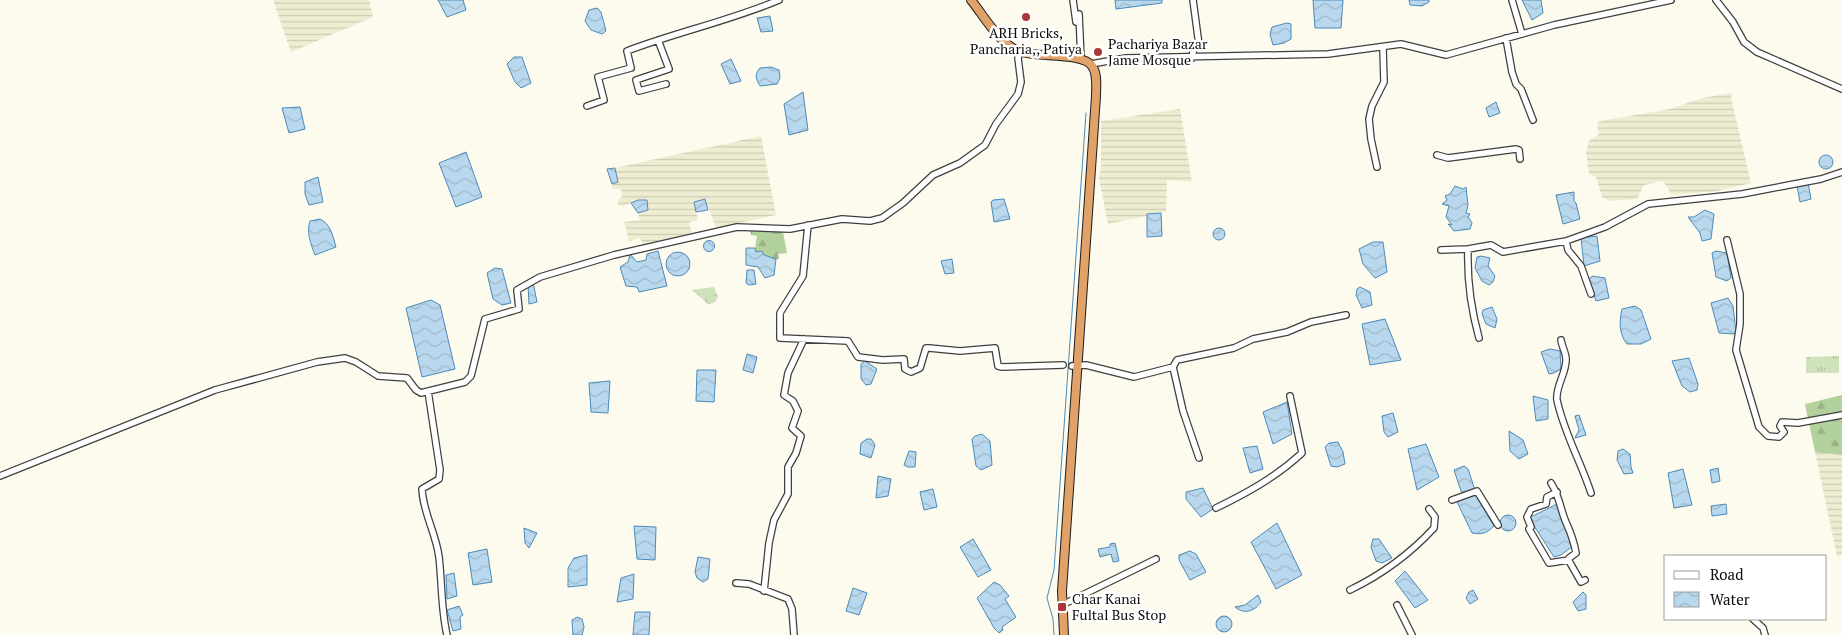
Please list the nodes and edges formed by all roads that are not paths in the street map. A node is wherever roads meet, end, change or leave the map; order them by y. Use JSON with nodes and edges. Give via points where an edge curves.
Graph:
{"nodes":[{"id":1,"x":779,"y":0,"type":"edge"},
{"id":2,"x":971,"y":0,"type":"edge"},
{"id":3,"x":1073,"y":0,"type":"edge"},
{"id":4,"x":1193,"y":0,"type":"edge"},
{"id":5,"x":1512,"y":0,"type":"edge"},
{"id":6,"x":1671,"y":0,"type":"edge"},
{"id":7,"x":1716,"y":0,"type":"edge"},
{"id":8,"x":1079,"y":14,"type":"dead end"},
{"id":9,"x":1079,"y":32,"type":"junction"},
{"id":10,"x":1522,"y":34,"type":"junction"},
{"id":11,"x":1506,"y":38,"type":"junction"},
{"id":12,"x":658,"y":40,"type":"junction"},
{"id":13,"x":1383,"y":48,"type":"junction"},
{"id":14,"x":1020,"y":52,"type":"junction"},
{"id":15,"x":1192,"y":58,"type":"junction"},
{"id":16,"x":1081,"y":59,"type":"junction"},
{"id":17,"x":1091,"y":64,"type":"junction"},
{"id":18,"x":666,"y":84,"type":"dead end"},
{"id":19,"x":1842,"y":89,"type":"edge"},
{"id":20,"x":587,"y":106,"type":"dead end"},
{"id":21,"x":1533,"y":120,"type":"dead end"},
{"id":22,"x":1437,"y":155,"type":"dead end"},
{"id":23,"x":1520,"y":159,"type":"dead end"},
{"id":24,"x":1377,"y":167,"type":"dead end"},
{"id":25,"x":1842,"y":172,"type":"edge"},
{"id":26,"x":808,"y":225,"type":"junction"},
{"id":27,"x":1727,"y":240,"type":"dead end"},
{"id":28,"x":1566,"y":242,"type":"junction"},
{"id":29,"x":1468,"y":249,"type":"junction"},
{"id":30,"x":1441,"y":250,"type":"dead end"},
{"id":31,"x":1591,"y":294,"type":"dead end"},
{"id":32,"x":1346,"y":315,"type":"dead end"},
{"id":33,"x":1479,"y":338,"type":"dead end"},
{"id":34,"x":804,"y":339,"type":"junction"},
{"id":35,"x":1562,"y":340,"type":"dead end"},
{"id":36,"x":1063,"y":365,"type":"dead end"},
{"id":37,"x":1075,"y":365,"type":"junction"},
{"id":38,"x":1173,"y":367,"type":"junction"},
{"id":39,"x":428,"y":392,"type":"junction"},
{"id":40,"x":1290,"y":396,"type":"dead end"},
{"id":41,"x":1842,"y":415,"type":"edge"},
{"id":42,"x":1199,"y":458,"type":"dead end"},
{"id":43,"x":0,"y":476,"type":"edge"},
{"id":44,"x":1551,"y":483,"type":"dead end"},
{"id":45,"x":1557,"y":492,"type":"junction"},
{"id":46,"x":1591,"y":493,"type":"dead end"},
{"id":47,"x":1452,"y":500,"type":"dead end"},
{"id":48,"x":1216,"y":508,"type":"dead end"},
{"id":49,"x":1429,"y":509,"type":"dead end"},
{"id":50,"x":1498,"y":525,"type":"dead end"},
{"id":51,"x":1156,"y":559,"type":"dead end"},
{"id":52,"x":1569,"y":560,"type":"junction"},
{"id":53,"x":1585,"y":580,"type":"dead end"},
{"id":54,"x":736,"y":583,"type":"dead end"},
{"id":55,"x":1350,"y":590,"type":"dead end"},
{"id":56,"x":764,"y":591,"type":"junction"},
{"id":57,"x":1062,"y":605,"type":"junction"},
{"id":58,"x":1398,"y":605,"type":"dead end"},
{"id":59,"x":1754,"y":620,"type":"edge"},
{"id":60,"x":447,"y":635,"type":"edge"},
{"id":61,"x":794,"y":635,"type":"edge"},
{"id":62,"x":1064,"y":635,"type":"edge"},
{"id":63,"x":1412,"y":635,"type":"edge"},
{"id":64,"x":1765,"y":635,"type":"edge"}],
"edges":[{"from":1,"to":12,"type":"street","via":[[738,17]]},
{"from":2,"to":14,"type":"highway","via":[[1006,43]]},
{"from":3,"to":9,"type":"street"},
{"from":4,"to":15,"type":"street","via":[[1199,45],[1194,47]]},
{"from":5,"to":10,"type":"street"},
{"from":6,"to":10,"type":"street"},
{"from":7,"to":19,"type":"street","via":[[1744,42],[1757,52]]},
{"from":8,"to":9,"type":"street"},
{"from":9,"to":16,"type":"street"},
{"from":10,"to":11,"type":"street"},
{"from":11,"to":13,"type":"street","via":[[1446,55],[1401,44]]},
{"from":11,"to":21,"type":"street","via":[[1512,72]]},
{"from":12,"to":18,"type":"street","via":[[669,69],[636,80],[639,91]]},
{"from":12,"to":20,"type":"street","via":[[627,51],[631,68],[598,77],[604,100]]},
{"from":13,"to":15,"type":"street","via":[[1328,54]]},
{"from":13,"to":24,"type":"street","via":[[1384,82],[1369,120]]},
{"from":14,"to":16,"type":"highway"},
{"from":14,"to":26,"type":"street","via":[[1018,94],[996,124],[986,146],[933,175],[882,218],[870,221],[842,219]]},
{"from":15,"to":17,"type":"street","via":[[1126,58]]},
{"from":16,"to":17,"type":"highway"},
{"from":17,"to":37,"type":"highway","via":[[1096,96]]},
{"from":22,"to":23,"type":"street","via":[[1448,158],[1516,149],[1520,150]]},
{"from":25,"to":28,"type":"street","via":[[1742,194],[1648,204],[1605,227]]},
{"from":26,"to":34,"type":"street","via":[[803,276],[780,313],[780,338]]},
{"from":26,"to":39,"type":"street","via":[[784,230],[737,227],[614,255],[531,280],[517,290],[519,310],[485,319],[469,379]]},
{"from":27,"to":41,"type":"street","via":[[1740,294],[1736,350],[1759,427],[1768,436],[1779,437],[1784,432],[1780,426],[1782,422],[1798,423]]},
{"from":28,"to":29,"type":"street","via":[[1503,252],[1491,245]]},
{"from":28,"to":31,"type":"street","via":[[1568,250],[1581,266]]},
{"from":29,"to":30,"type":"street"},
{"from":29,"to":33,"type":"street","via":[[1467,270]]},
{"from":32,"to":38,"type":"street","via":[[1253,339],[1234,348],[1177,360]]},
{"from":34,"to":36,"type":"street","via":[[848,341],[858,357],[904,359],[905,369],[911,372],[920,368],[929,348],[960,351],[995,348],[998,366],[1002,367]]},
{"from":34,"to":56,"type":"street","via":[[788,373],[784,396],[793,401],[798,410],[792,428],[800,436],[788,467],[788,494],[774,520]]},
{"from":35,"to":46,"type":"street","via":[[1566,359],[1557,397],[1572,449]]},
{"from":37,"to":38,"type":"street","via":[[1134,377]]},
{"from":37,"to":57,"type":"highway"},
{"from":38,"to":42,"type":"street"},
{"from":39,"to":43,"type":"street","via":[[418,392],[407,378],[378,376],[349,359],[317,362],[215,390]]},
{"from":39,"to":60,"type":"street","via":[[440,470],[439,478],[422,489],[422,503],[439,556],[441,604]]},
{"from":40,"to":48,"type":"street","via":[[1302,453],[1252,490]]},
{"from":44,"to":45,"type":"street"},
{"from":45,"to":52,"type":"street","via":[[1575,545],[1576,553]]},
{"from":45,"to":52,"type":"street","via":[[1546,497],[1546,504],[1531,510],[1527,517],[1529,530],[1549,563]]},
{"from":47,"to":50,"type":"street","via":[[1477,491]]},
{"from":49,"to":55,"type":"street","via":[[1434,517],[1434,528],[1415,549],[1397,564]]},
{"from":51,"to":57,"type":"street"},
{"from":52,"to":53,"type":"street","via":[[1581,582]]},
{"from":54,"to":56,"type":"street","via":[[749,584]]},
{"from":56,"to":61,"type":"street","via":[[788,599]]},
{"from":57,"to":62,"type":"highway"},
{"from":58,"to":63,"type":"street"},
{"from":59,"to":64,"type":"street"}]}
